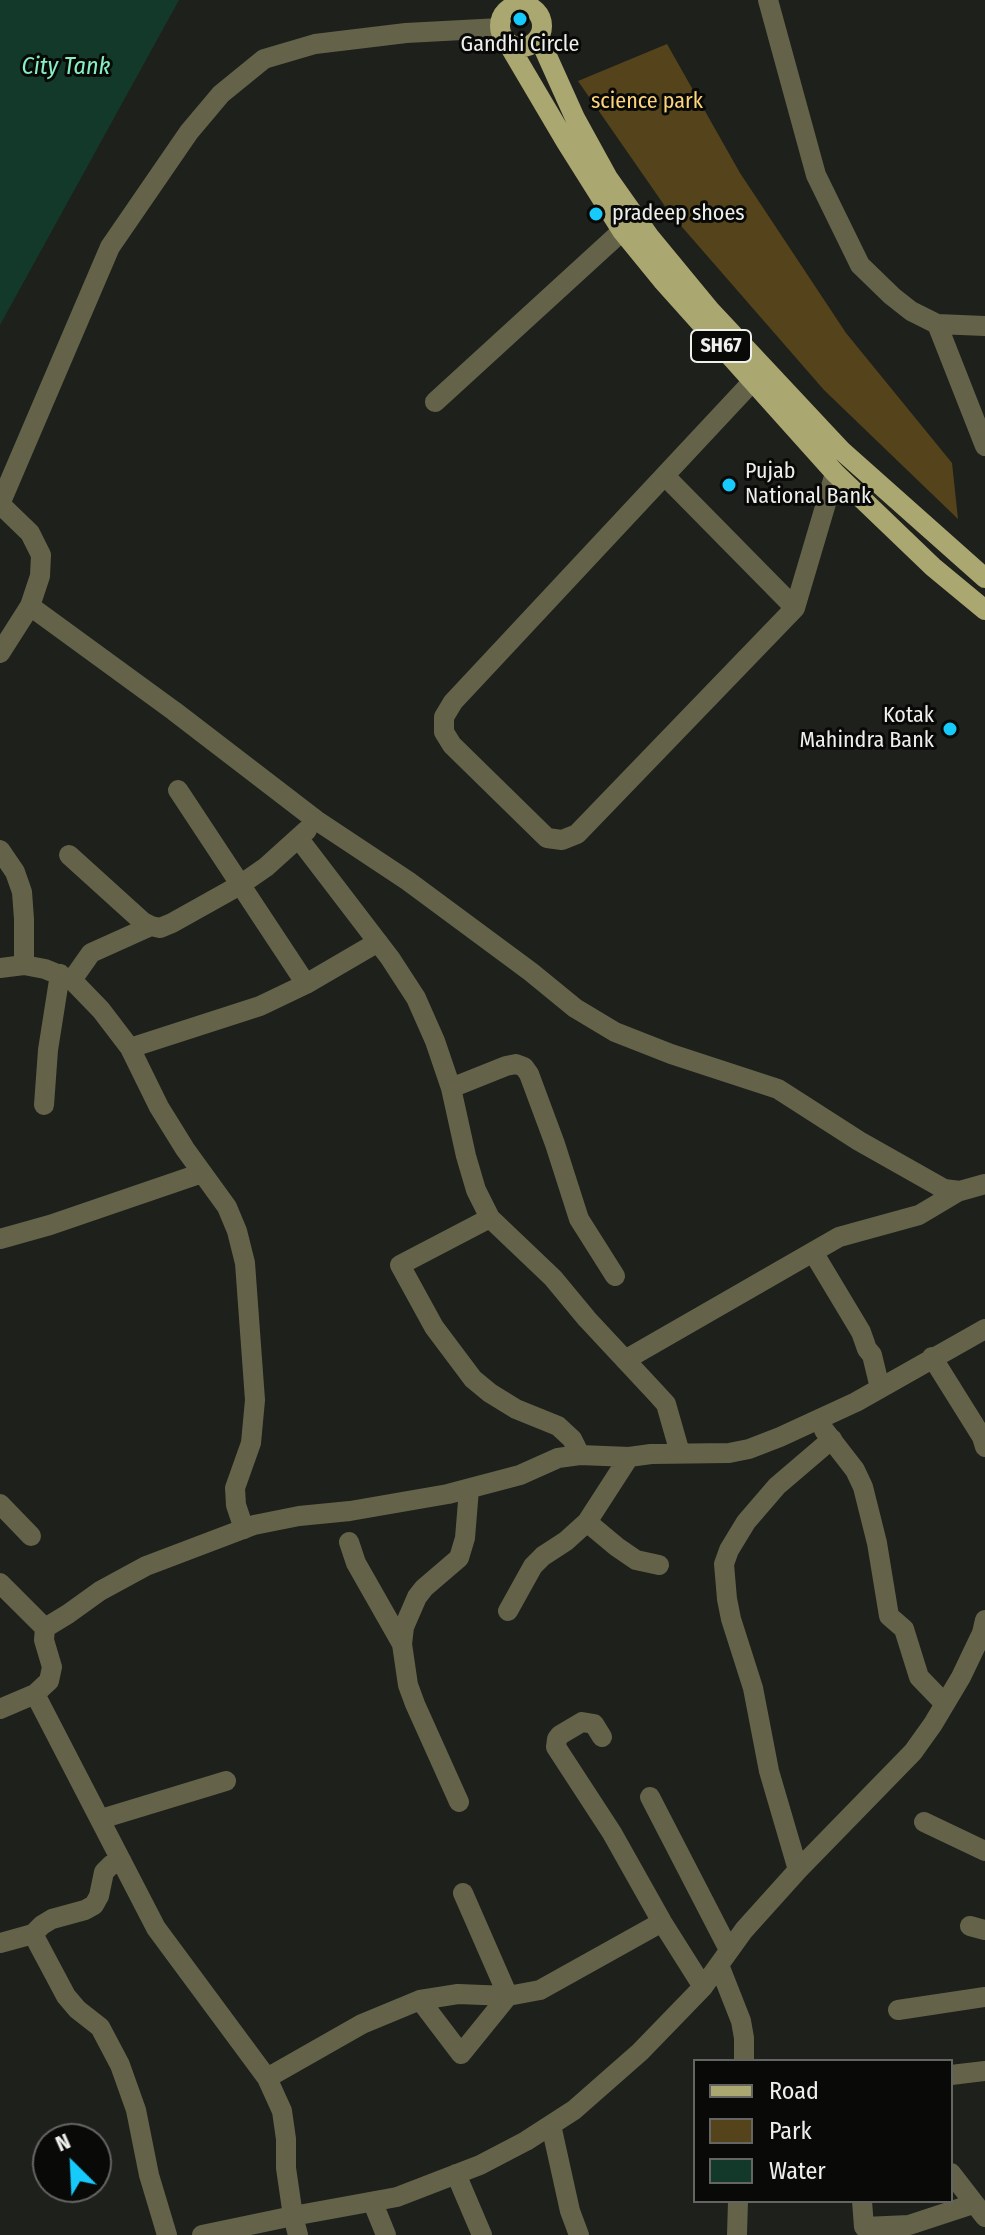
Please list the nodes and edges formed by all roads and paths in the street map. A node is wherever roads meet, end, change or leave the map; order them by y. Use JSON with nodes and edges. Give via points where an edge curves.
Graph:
{"nodes":[{"id":1,"x":768,"y":0,"type":"edge"},
{"id":2,"x":532,"y":4,"type":"edge"},
{"id":3,"x":504,"y":35,"type":"junction"},
{"id":4,"x":539,"y":38,"type":"junction"},
{"id":5,"x":622,"y":231,"type":"junction"},
{"id":6,"x":937,"y":324,"type":"junction"},
{"id":7,"x":985,"y":326,"type":"edge"},
{"id":8,"x":752,"y":382,"type":"junction"},
{"id":9,"x":435,"y":402,"type":"dead end"},
{"id":10,"x":985,"y":446,"type":"edge"},
{"id":11,"x":835,"y":473,"type":"junction"},
{"id":12,"x":665,"y":476,"type":"junction"},
{"id":13,"x":0,"y":504,"type":"edge"},
{"id":14,"x":985,"y":578,"type":"edge"},
{"id":15,"x":30,"y":606,"type":"junction"},
{"id":16,"x":795,"y":608,"type":"junction"},
{"id":17,"x":985,"y":610,"type":"edge"},
{"id":18,"x":0,"y":653,"type":"edge"},
{"id":19,"x":178,"y":790,"type":"dead end"},
{"id":20,"x":316,"y":820,"type":"junction"},
{"id":21,"x":299,"y":839,"type":"junction"},
{"id":22,"x":0,"y":850,"type":"edge"},
{"id":23,"x":69,"y":855,"type":"dead end"},
{"id":24,"x":240,"y":885,"type":"junction"},
{"id":25,"x":151,"y":926,"type":"junction"},
{"id":26,"x":378,"y":942,"type":"junction"},
{"id":27,"x":24,"y":965,"type":"junction"},
{"id":28,"x":0,"y":968,"type":"edge"},
{"id":29,"x":66,"y":977,"type":"junction"},
{"id":30,"x":306,"y":984,"type":"junction"},
{"id":31,"x":130,"y":1048,"type":"junction"},
{"id":32,"x":451,"y":1088,"type":"junction"},
{"id":33,"x":44,"y":1105,"type":"dead end"},
{"id":34,"x":202,"y":1173,"type":"junction"},
{"id":35,"x":985,"y":1184,"type":"edge"},
{"id":36,"x":944,"y":1189,"type":"junction"},
{"id":37,"x":490,"y":1218,"type":"junction"},
{"id":38,"x":0,"y":1239,"type":"edge"},
{"id":39,"x":813,"y":1252,"type":"junction"},
{"id":40,"x":615,"y":1276,"type":"dead end"},
{"id":41,"x":985,"y":1329,"type":"edge"},
{"id":42,"x":932,"y":1357,"type":"junction"},
{"id":43,"x":625,"y":1360,"type":"junction"},
{"id":44,"x":880,"y":1388,"type":"junction"},
{"id":45,"x":816,"y":1421,"type":"junction"},
{"id":46,"x":832,"y":1439,"type":"junction"},
{"id":47,"x":984,"y":1441,"type":"edge"},
{"id":48,"x":680,"y":1453,"type":"junction"},
{"id":49,"x":580,"y":1455,"type":"junction"},
{"id":50,"x":629,"y":1457,"type":"junction"},
{"id":51,"x":469,"y":1489,"type":"junction"},
{"id":52,"x":0,"y":1504,"type":"edge"},
{"id":53,"x":587,"y":1522,"type":"junction"},
{"id":54,"x":244,"y":1529,"type":"junction"},
{"id":55,"x":31,"y":1536,"type":"dead end"},
{"id":56,"x":349,"y":1542,"type":"dead end"},
{"id":57,"x":659,"y":1565,"type":"dead end"},
{"id":58,"x":0,"y":1583,"type":"edge"},
{"id":59,"x":508,"y":1611,"type":"dead end"},
{"id":60,"x":985,"y":1620,"type":"edge"},
{"id":61,"x":45,"y":1628,"type":"junction"},
{"id":62,"x":402,"y":1644,"type":"junction"},
{"id":63,"x":35,"y":1694,"type":"junction"},
{"id":64,"x":945,"y":1704,"type":"junction"},
{"id":65,"x":0,"y":1709,"type":"edge"},
{"id":66,"x":602,"y":1737,"type":"dead end"},
{"id":67,"x":226,"y":1781,"type":"dead end"},
{"id":68,"x":650,"y":1797,"type":"dead end"},
{"id":69,"x":459,"y":1802,"type":"dead end"},
{"id":70,"x":101,"y":1819,"type":"junction"},
{"id":71,"x":924,"y":1822,"type":"dead end"},
{"id":72,"x":985,"y":1851,"type":"edge"},
{"id":73,"x":122,"y":1862,"type":"junction"},
{"id":74,"x":798,"y":1870,"type":"junction"},
{"id":75,"x":463,"y":1893,"type":"dead end"},
{"id":76,"x":662,"y":1922,"type":"junction"},
{"id":77,"x":33,"y":1934,"type":"junction"},
{"id":78,"x":0,"y":1943,"type":"edge"},
{"id":79,"x":724,"y":1958,"type":"junction"},
{"id":80,"x":703,"y":1987,"type":"junction"},
{"id":81,"x":508,"y":1996,"type":"junction"},
{"id":82,"x":985,"y":1997,"type":"edge"},
{"id":83,"x":420,"y":2000,"type":"junction"},
{"id":84,"x":898,"y":2010,"type":"dead end"},
{"id":85,"x":744,"y":2059,"type":"edge"},
{"id":86,"x":985,"y":2071,"type":"edge"},
{"id":87,"x":953,"y":2075,"type":"edge"},
{"id":88,"x":267,"y":2078,"type":"junction"},
{"id":89,"x":551,"y":2125,"type":"junction"},
{"id":90,"x":456,"y":2174,"type":"junction"},
{"id":91,"x":953,"y":2176,"type":"edge"},
{"id":92,"x":373,"y":2203,"type":"junction"},
{"id":93,"x":738,"y":2203,"type":"edge"},
{"id":94,"x":862,"y":2203,"type":"edge"},
{"id":95,"x":979,"y":2211,"type":"edge"},
{"id":96,"x":296,"y":2226,"type":"edge"},
{"id":97,"x":167,"y":2235,"type":"edge"},
{"id":98,"x":202,"y":2235,"type":"edge"},
{"id":99,"x":386,"y":2235,"type":"edge"},
{"id":100,"x":482,"y":2235,"type":"edge"},
{"id":101,"x":579,"y":2235,"type":"edge"},
{"id":102,"x":737,"y":2235,"type":"edge"}],
"edges":[{"from":1,"to":6,"type":"street","via":[[816,175],[860,265],[911,311]]},
{"from":2,"to":3,"type":"main road","number":"SH67","via":[[510,8],[501,20]]},
{"from":2,"to":4,"type":"main road","number":"SH67","via":[[542,25]]},
{"from":3,"to":4,"type":"main road","via":[[512,45],[524,47]]},
{"from":3,"to":5,"type":"main road","number":"SH67"},
{"from":3,"to":13,"type":"street","via":[[406,33],[315,44],[264,59],[221,94],[110,247]]},
{"from":4,"to":14,"type":"main road","number":"SH67","via":[[608,178],[649,236],[842,451]]},
{"from":5,"to":8,"type":"main road","number":"SH67"},
{"from":5,"to":9,"type":"street"},
{"from":6,"to":7,"type":"street"},
{"from":6,"to":10,"type":"street"},
{"from":8,"to":11,"type":"main road","number":"SH67"},
{"from":8,"to":12,"type":"street"},
{"from":11,"to":16,"type":"street"},
{"from":11,"to":17,"type":"main road","number":"SH67"},
{"from":12,"to":16,"type":"street"},
{"from":12,"to":16,"type":"street","via":[[453,702],[444,717],[444,732],[452,745],[547,838],[562,840],[577,834]]},
{"from":13,"to":15,"type":"street","via":[[30,533],[41,555]]},
{"from":15,"to":18,"type":"street"},
{"from":15,"to":20,"type":"street"},
{"from":19,"to":24,"type":"street"},
{"from":20,"to":21,"type":"street"},
{"from":20,"to":36,"type":"street","via":[[615,1032],[778,1089]]},
{"from":21,"to":24,"type":"street"},
{"from":21,"to":26,"type":"street"},
{"from":22,"to":27,"type":"street","via":[[22,892]]},
{"from":23,"to":25,"type":"street"},
{"from":24,"to":25,"type":"street","via":[[172,923]]},
{"from":24,"to":30,"type":"street"},
{"from":25,"to":29,"type":"street","via":[[91,953]]},
{"from":26,"to":30,"type":"street"},
{"from":26,"to":32,"type":"street","via":[[416,998]]},
{"from":27,"to":28,"type":"street"},
{"from":27,"to":29,"type":"street"},
{"from":29,"to":31,"type":"street"},
{"from":29,"to":33,"type":"street","via":[[48,1050]]},
{"from":30,"to":31,"type":"street","via":[[248,1010]]},
{"from":31,"to":34,"type":"street","via":[[159,1107]]},
{"from":32,"to":37,"type":"street","via":[[476,1190]]},
{"from":32,"to":40,"type":"street","via":[[506,1066],[524,1067],[579,1219]]},
{"from":34,"to":38,"type":"street"},
{"from":34,"to":54,"type":"street","via":[[227,1207],[245,1263],[255,1400],[251,1443],[235,1488]]},
{"from":35,"to":36,"type":"street"},
{"from":36,"to":39,"type":"street","via":[[956,1193],[919,1215],[839,1237]]},
{"from":37,"to":43,"type":"street","via":[[553,1278]]},
{"from":37,"to":49,"type":"street","via":[[400,1265],[434,1327],[473,1379],[516,1409],[558,1426]]},
{"from":39,"to":43,"type":"street"},
{"from":39,"to":44,"type":"street","via":[[861,1332]]},
{"from":41,"to":42,"type":"street"},
{"from":42,"to":44,"type":"street"},
{"from":42,"to":47,"type":"street"},
{"from":43,"to":48,"type":"street","via":[[666,1404]]},
{"from":44,"to":45,"type":"street"},
{"from":45,"to":46,"type":"street"},
{"from":45,"to":48,"type":"street","via":[[749,1449]]},
{"from":46,"to":64,"type":"street","via":[[863,1487],[889,1616],[904,1629],[919,1677]]},
{"from":46,"to":74,"type":"street","via":[[777,1486],[746,1522],[724,1564],[731,1619]]},
{"from":48,"to":50,"type":"street"},
{"from":49,"to":50,"type":"street"},
{"from":49,"to":51,"type":"street"},
{"from":50,"to":53,"type":"street"},
{"from":51,"to":54,"type":"street"},
{"from":51,"to":62,"type":"street","via":[[459,1558],[417,1597]]},
{"from":52,"to":55,"type":"street"},
{"from":53,"to":57,"type":"street","via":[[636,1560]]},
{"from":53,"to":59,"type":"street","via":[[533,1566]]},
{"from":54,"to":61,"type":"street","via":[[146,1566]]},
{"from":56,"to":62,"type":"street"},
{"from":58,"to":61,"type":"street"},
{"from":60,"to":64,"type":"street"},
{"from":61,"to":63,"type":"street","via":[[52,1674]]},
{"from":62,"to":69,"type":"street","via":[[411,1694]]},
{"from":63,"to":65,"type":"street"},
{"from":63,"to":70,"type":"street"},
{"from":64,"to":74,"type":"street","via":[[913,1752]]},
{"from":66,"to":76,"type":"street","via":[[594,1724],[582,1722],[560,1735],[556,1747]]},
{"from":67,"to":70,"type":"street"},
{"from":68,"to":79,"type":"street"},
{"from":70,"to":73,"type":"street"},
{"from":71,"to":72,"type":"street"},
{"from":73,"to":77,"type":"street","via":[[104,1872],[94,1905],[52,1919]]},
{"from":73,"to":88,"type":"street","via":[[162,1938]]},
{"from":74,"to":79,"type":"street"},
{"from":75,"to":81,"type":"street"},
{"from":76,"to":80,"type":"street"},
{"from":76,"to":81,"type":"street","via":[[540,1990]]},
{"from":77,"to":78,"type":"street"},
{"from":77,"to":97,"type":"street","via":[[66,1996],[100,2027],[120,2065]]},
{"from":79,"to":80,"type":"street"},
{"from":79,"to":85,"type":"street","via":[[741,2021]]},
{"from":80,"to":89,"type":"street","via":[[640,2052]]},
{"from":81,"to":83,"type":"street","via":[[458,1994]]},
{"from":81,"to":83,"type":"street","via":[[461,2054]]},
{"from":82,"to":84,"type":"street"},
{"from":83,"to":88,"type":"street","via":[[362,2024]]},
{"from":86,"to":87,"type":"street"},
{"from":88,"to":96,"type":"street","via":[[282,2111]]},
{"from":89,"to":90,"type":"street"},
{"from":89,"to":101,"type":"street"},
{"from":90,"to":92,"type":"street"},
{"from":90,"to":100,"type":"street"},
{"from":91,"to":95,"type":"street"},
{"from":92,"to":96,"type":"street"},
{"from":92,"to":99,"type":"street"},
{"from":93,"to":102,"type":"street"},
{"from":94,"to":95,"type":"street","via":[[864,2227],[909,2225]]},
{"from":96,"to":98,"type":"street"}]}
